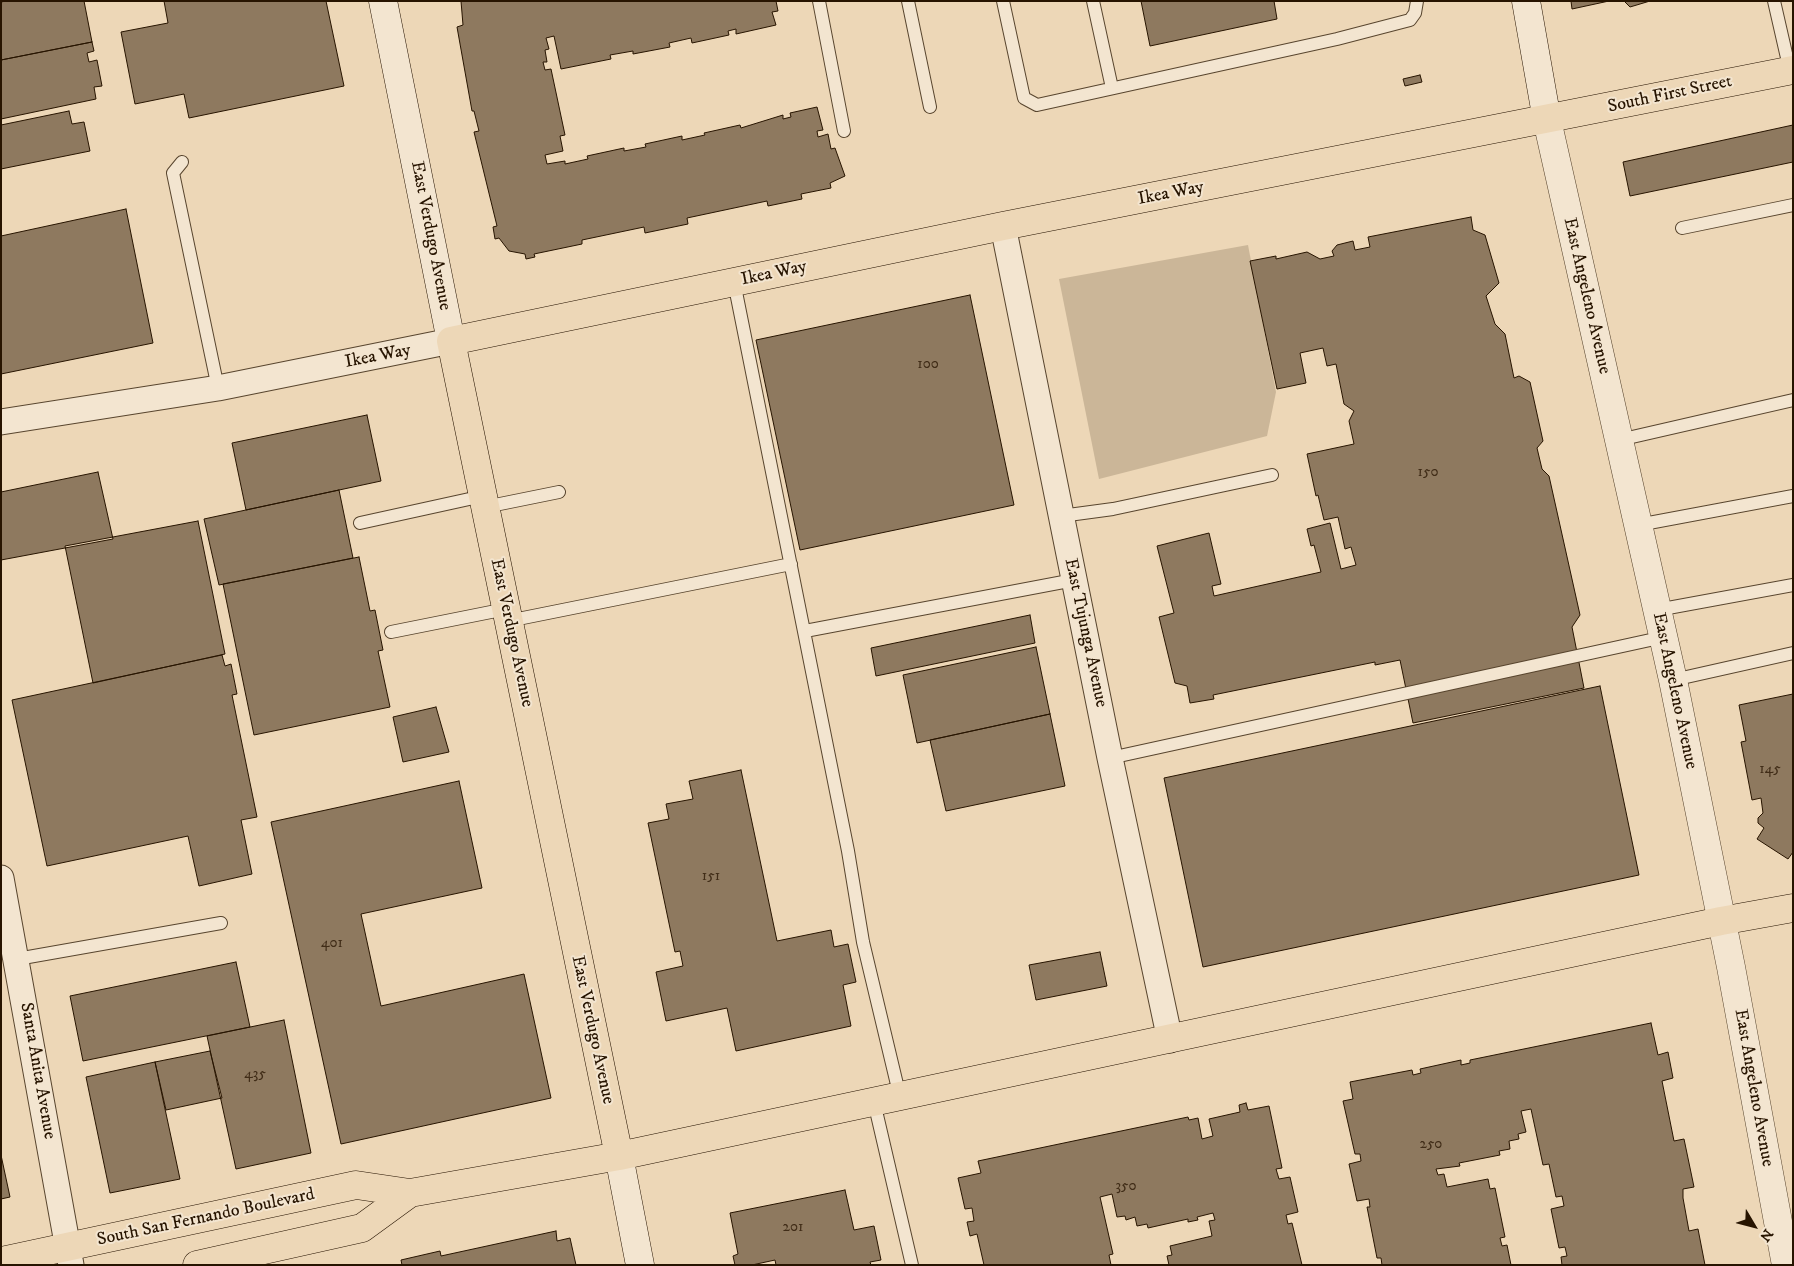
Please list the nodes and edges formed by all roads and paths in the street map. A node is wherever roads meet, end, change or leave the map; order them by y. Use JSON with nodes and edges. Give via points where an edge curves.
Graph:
{"nodes":[{"id":1,"x":383,"y":1,"type":"edge"},
{"id":2,"x":819,"y":1,"type":"edge"},
{"id":3,"x":908,"y":1,"type":"edge"},
{"id":4,"x":1003,"y":1,"type":"edge"},
{"id":5,"x":1093,"y":1,"type":"edge"},
{"id":6,"x":1417,"y":1,"type":"edge"},
{"id":7,"x":1526,"y":1,"type":"edge"},
{"id":8,"x":1774,"y":1,"type":"edge"},
{"id":9,"x":1791,"y":70,"type":"edge"},
{"id":10,"x":1112,"y":88,"type":"junction"},
{"id":11,"x":930,"y":107,"type":"dead end"},
{"id":12,"x":1546,"y":120,"type":"junction"},
{"id":13,"x":844,"y":131,"type":"dead end"},
{"id":14,"x":182,"y":162,"type":"dead end"},
{"id":15,"x":1793,"y":204,"type":"edge"},
{"id":16,"x":1003,"y":226,"type":"junction"},
{"id":17,"x":1682,"y":228,"type":"dead end"},
{"id":18,"x":734,"y":282,"type":"junction"},
{"id":19,"x":451,"y":341,"type":"junction"},
{"id":20,"x":218,"y":388,"type":"junction"},
{"id":21,"x":1793,"y":400,"type":"edge"},
{"id":22,"x":1,"y":422,"type":"edge"},
{"id":23,"x":1619,"y":440,"type":"junction"},
{"id":24,"x":1272,"y":475,"type":"dead end"},
{"id":25,"x":559,"y":492,"type":"dead end"},
{"id":26,"x":1793,"y":496,"type":"edge"},
{"id":27,"x":484,"y":502,"type":"junction"},
{"id":28,"x":1061,"y":516,"type":"junction"},
{"id":29,"x":360,"y":523,"type":"dead end"},
{"id":30,"x":1638,"y":525,"type":"junction"},
{"id":31,"x":791,"y":564,"type":"junction"},
{"id":32,"x":1074,"y":580,"type":"junction"},
{"id":33,"x":1793,"y":586,"type":"edge"},
{"id":34,"x":1657,"y":610,"type":"junction"},
{"id":35,"x":507,"y":615,"type":"junction"},
{"id":36,"x":804,"y":631,"type":"junction"},
{"id":37,"x":391,"y":632,"type":"dead end"},
{"id":38,"x":1664,"y":638,"type":"junction"},
{"id":39,"x":1793,"y":653,"type":"edge"},
{"id":40,"x":1673,"y":680,"type":"junction"},
{"id":41,"x":1110,"y":758,"type":"junction"},
{"id":42,"x":1,"y":878,"type":"edge"},
{"id":43,"x":1793,"y":908,"type":"edge"},
{"id":44,"x":1721,"y":921,"type":"junction"},
{"id":45,"x":221,"y":923,"type":"dead end"},
{"id":46,"x":17,"y":959,"type":"junction"},
{"id":47,"x":1170,"y":1040,"type":"junction"},
{"id":48,"x":887,"y":1100,"type":"junction"},
{"id":49,"x":619,"y":1156,"type":"junction"},
{"id":50,"x":410,"y":1193,"type":"junction"},
{"id":51,"x":70,"y":1256,"type":"edge"},
{"id":52,"x":1,"y":1261,"type":"edge"},
{"id":53,"x":197,"y":1265,"type":"edge"},
{"id":54,"x":640,"y":1265,"type":"edge"},
{"id":55,"x":912,"y":1265,"type":"edge"},
{"id":56,"x":1786,"y":1265,"type":"edge"}],
"edges":[{"from":1,"to":19,"type":"street","name":"East Verdugo Avenue"},
{"from":2,"to":13,"type":"lane"},
{"from":3,"to":11,"type":"lane"},
{"from":4,"to":10,"type":"lane","via":[[1024,98],[1037,104]]},
{"from":5,"to":10,"type":"lane"},
{"from":6,"to":10,"type":"lane","via":[[1410,20]]},
{"from":7,"to":12,"type":"street","name":"East Angeleno Avenue"},
{"from":8,"to":9,"type":"lane"},
{"from":9,"to":12,"type":"main road","name":"South First Street"},
{"from":12,"to":16,"type":"main road","name":"Ikea Way"},
{"from":12,"to":23,"type":"street","name":"East Angeleno Avenue"},
{"from":14,"to":20,"type":"lane","via":[[173,173]]},
{"from":15,"to":17,"type":"lane"},
{"from":16,"to":18,"type":"main road","name":"Ikea Way"},
{"from":16,"to":28,"type":"street","name":"East Tujunga Avenue"},
{"from":18,"to":19,"type":"main road","name":"Ikea Way"},
{"from":18,"to":31,"type":"lane"},
{"from":19,"to":20,"type":"street","name":"Ikea Way"},
{"from":19,"to":27,"type":"main road","name":"East Verdugo Avenue"},
{"from":20,"to":22,"type":"street","name":"Ikea Way"},
{"from":21,"to":23,"type":"lane"},
{"from":23,"to":30,"type":"street","name":"East Angeleno Avenue"},
{"from":24,"to":28,"type":"lane"},
{"from":25,"to":27,"type":"lane"},
{"from":26,"to":30,"type":"lane"},
{"from":27,"to":29,"type":"lane"},
{"from":27,"to":35,"type":"main road","name":"East Verdugo Avenue"},
{"from":28,"to":32,"type":"street","name":"East Tujunga Avenue"},
{"from":30,"to":34,"type":"street","name":"East Angeleno Avenue"},
{"from":31,"to":35,"type":"lane"},
{"from":31,"to":36,"type":"lane"},
{"from":32,"to":36,"type":"lane"},
{"from":32,"to":41,"type":"street","name":"East Tujunga Avenue"},
{"from":33,"to":34,"type":"lane"},
{"from":34,"to":38,"type":"street","name":"East Angeleno Avenue"},
{"from":35,"to":37,"type":"lane"},
{"from":35,"to":49,"type":"main road","name":"East Verdugo Avenue"},
{"from":36,"to":48,"type":"lane","via":[[848,852]]},
{"from":38,"to":40,"type":"street","name":"East Angeleno Avenue"},
{"from":38,"to":41,"type":"lane"},
{"from":39,"to":40,"type":"lane"},
{"from":40,"to":44,"type":"street","name":"East Angeleno Avenue"},
{"from":41,"to":47,"type":"street","name":"East Tujunga Avenue"},
{"from":42,"to":46,"type":"street","name":"Santa Anita Avenue"},
{"from":43,"to":44,"type":"main road"},
{"from":44,"to":47,"type":"main road","name":"South San Fernando Boulevard"},
{"from":44,"to":56,"type":"street","name":"East Angeleno Avenue"},
{"from":45,"to":46,"type":"lane"},
{"from":46,"to":51,"type":"street","name":"Santa Anita Avenue"},
{"from":47,"to":48,"type":"main road","name":"South San Fernando Boulevard"},
{"from":48,"to":49,"type":"main road","name":"South San Fernando Boulevard"},
{"from":48,"to":55,"type":"lane","via":[[898,1194]]},
{"from":49,"to":50,"type":"main road","name":"South San Fernando Boulevard"},
{"from":49,"to":54,"type":"street","name":"East Verdugo Avenue"},
{"from":50,"to":51,"type":"main road","name":"South San Fernando Boulevard","via":[[356,1185]]},
{"from":50,"to":53,"type":"main road","name":"South San Fernando Boulevard","via":[[362,1228]]},
{"from":51,"to":52,"type":"main road","name":"South San Fernando Boulevard"}]}
